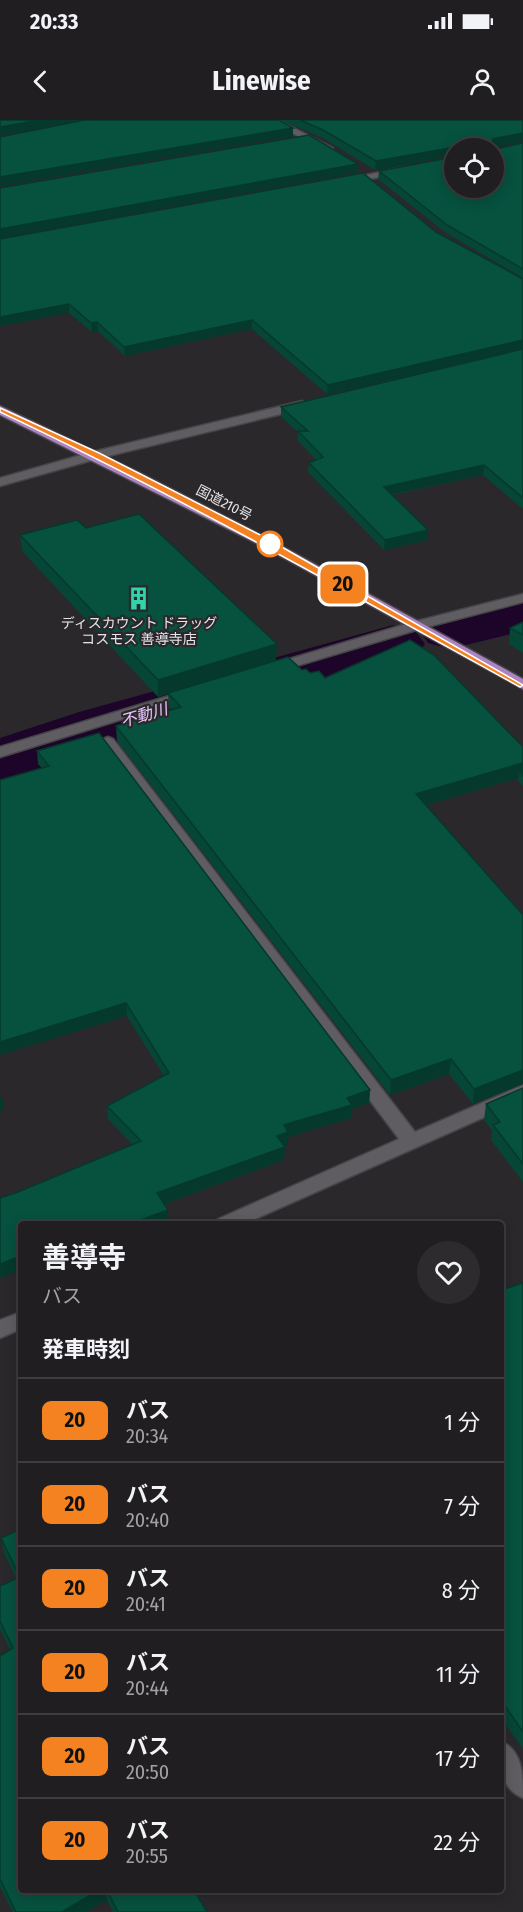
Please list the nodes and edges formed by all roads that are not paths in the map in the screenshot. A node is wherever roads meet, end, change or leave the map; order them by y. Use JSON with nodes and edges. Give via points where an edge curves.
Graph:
{"nodes":[{"id":1,"x":271,"y":120,"type":"edge"},
{"id":2,"x":310,"y":138,"type":"junction"},
{"id":3,"x":287,"y":141,"type":"edge"},
{"id":4,"x":338,"y":154,"type":"edge"},
{"id":5,"x":356,"y":164,"type":"edge"},
{"id":6,"x":409,"y":169,"type":"edge"},
{"id":7,"x":371,"y":179,"type":"junction"},
{"id":8,"x":331,"y":183,"type":"edge"},
{"id":9,"x":315,"y":403,"type":"edge"},
{"id":10,"x":0,"y":410,"type":"edge"},
{"id":11,"x":96,"y":455,"type":"junction"},
{"id":12,"x":0,"y":482,"type":"edge"},
{"id":13,"x":523,"y":598,"type":"edge"},
{"id":14,"x":418,"y":625,"type":"junction"},
{"id":15,"x":261,"y":672,"type":"edge"},
{"id":16,"x":523,"y":685,"type":"edge"},
{"id":17,"x":205,"y":689,"type":"edge"},
{"id":18,"x":108,"y":742,"type":"edge"},
{"id":19,"x":0,"y":752,"type":"edge"},
{"id":20,"x":523,"y":1092,"type":"edge"},
{"id":21,"x":411,"y":1142,"type":"junction"},
{"id":22,"x":232,"y":1221,"type":"edge"},
{"id":23,"x":18,"y":1321,"type":"edge"},
{"id":24,"x":0,"y":1330,"type":"edge"},
{"id":25,"x":504,"y":1757,"type":"edge"},
{"id":26,"x":523,"y":1785,"type":"edge"}],
"edges":[{"from":1,"to":2,"type":"street"},
{"from":2,"to":3,"type":"street"},
{"from":2,"to":4,"type":"street"},
{"from":5,"to":7,"type":"street"},
{"from":6,"to":7,"type":"street"},
{"from":7,"to":8,"type":"street"},
{"from":9,"to":11,"type":"street"},
{"from":10,"to":11,"type":"highway","name":"国道210号"},
{"from":11,"to":12,"type":"street"},
{"from":11,"to":14,"type":"highway","name":"国道210号"},
{"from":13,"to":14,"type":"street"},
{"from":14,"to":15,"type":"street"},
{"from":14,"to":16,"type":"highway","name":"国道210号"},
{"from":17,"to":19,"type":"street"},
{"from":18,"to":21,"type":"street"},
{"from":20,"to":21,"type":"street"},
{"from":21,"to":22,"type":"street"},
{"from":23,"to":24,"type":"street"},
{"from":25,"to":26,"type":"street"}]}
